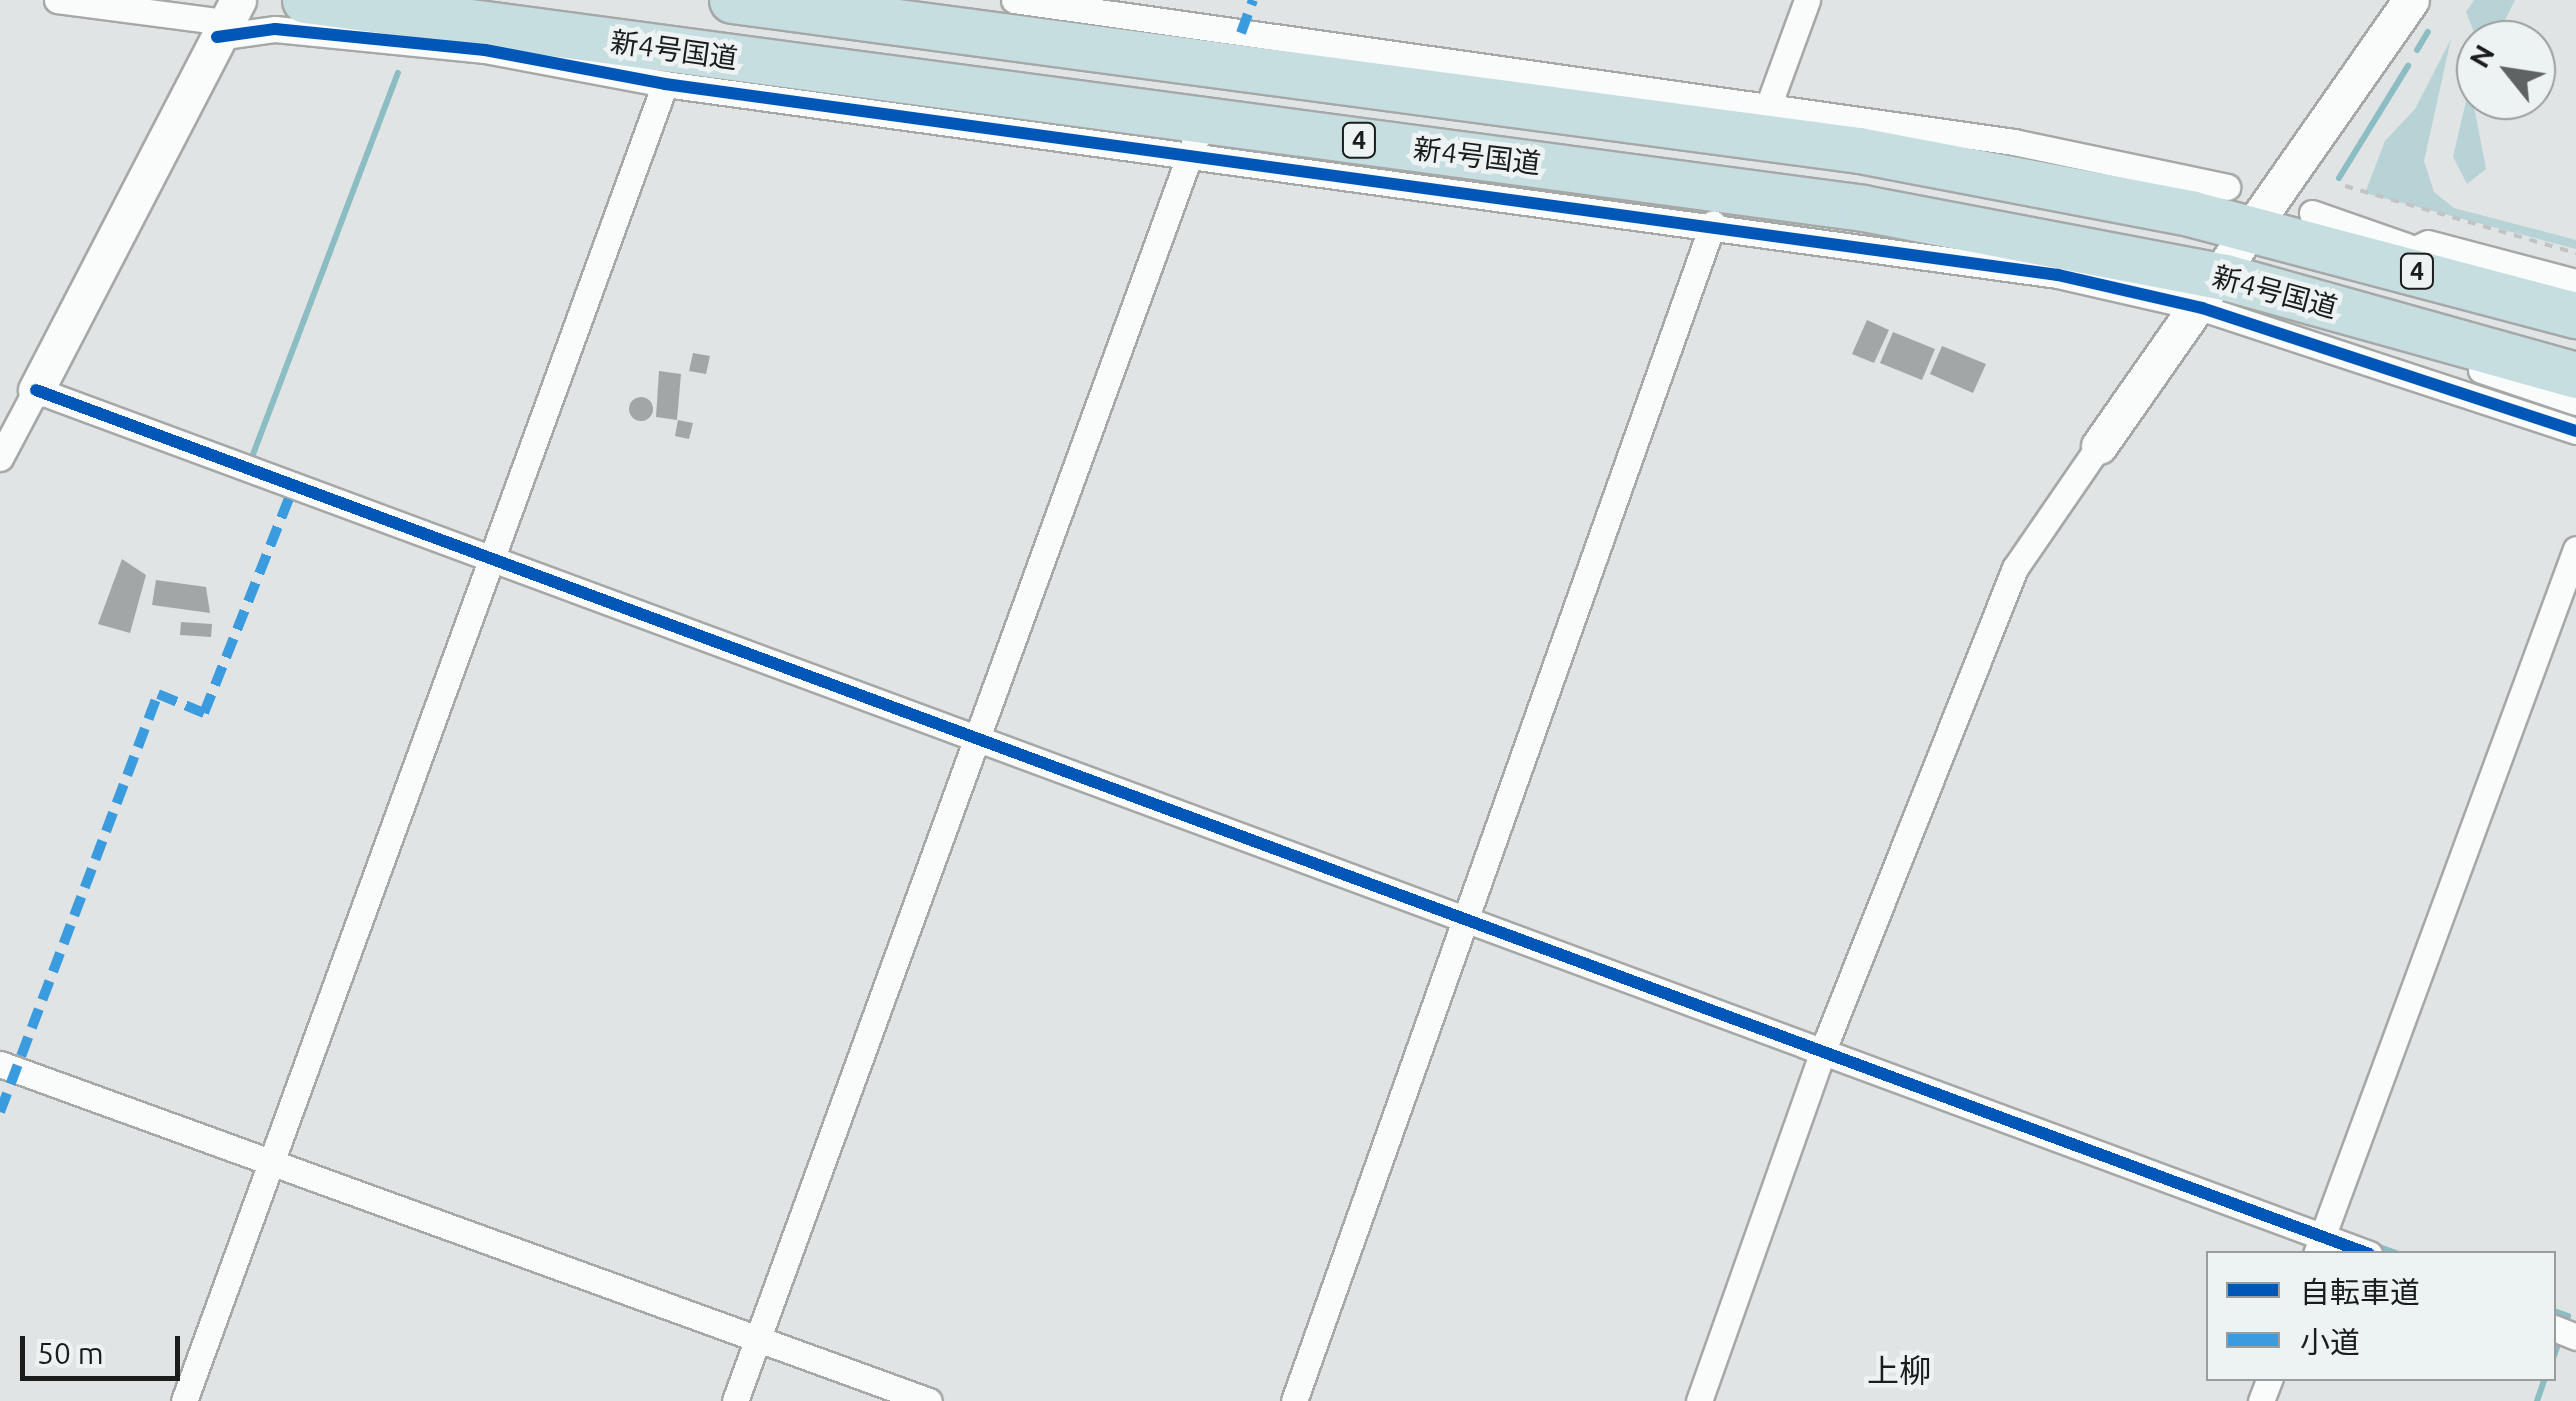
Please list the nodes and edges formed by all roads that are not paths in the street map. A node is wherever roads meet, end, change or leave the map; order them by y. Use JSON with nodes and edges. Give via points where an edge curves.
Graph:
{"nodes":[{"id":1,"x":57,"y":0,"type":"edge"},
{"id":2,"x":305,"y":0,"type":"edge"},
{"id":3,"x":732,"y":0,"type":"edge"},
{"id":4,"x":1014,"y":0,"type":"edge"},
{"id":5,"x":1808,"y":0,"type":"edge"},
{"id":6,"x":2411,"y":0,"type":"edge"},
{"id":7,"x":227,"y":20,"type":"edge"},
{"id":8,"x":487,"y":37,"type":"junction"},
{"id":9,"x":665,"y":84,"type":"junction"},
{"id":10,"x":1769,"y":104,"type":"junction"},
{"id":11,"x":1196,"y":136,"type":"junction"},
{"id":12,"x":1924,"y":147,"type":"junction"},
{"id":13,"x":2227,"y":188,"type":"dead end"},
{"id":14,"x":2312,"y":214,"type":"dead end"},
{"id":15,"x":1713,"y":224,"type":"junction"},
{"id":16,"x":2257,"y":230,"type":"junction"},
{"id":17,"x":2396,"y":254,"type":"junction"},
{"id":18,"x":2068,"y":261,"type":"junction"},
{"id":19,"x":2576,"y":282,"type":"edge"},
{"id":20,"x":2213,"y":292,"type":"junction"},
{"id":21,"x":2331,"y":307,"type":"junction"},
{"id":22,"x":2576,"y":315,"type":"edge"},
{"id":23,"x":2576,"y":375,"type":"edge"},
{"id":24,"x":36,"y":390,"type":"junction"},
{"id":25,"x":2576,"y":402,"type":"edge"},
{"id":26,"x":2576,"y":431,"type":"edge"},
{"id":27,"x":2099,"y":446,"type":"joint"},
{"id":28,"x":0,"y":458,"type":"edge"},
{"id":29,"x":2576,"y":549,"type":"edge"},
{"id":30,"x":496,"y":561,"type":"junction"},
{"id":31,"x":980,"y":739,"type":"junction"},
{"id":32,"x":1470,"y":920,"type":"junction"},
{"id":33,"x":1823,"y":1050,"type":"junction"},
{"id":34,"x":0,"y":1064,"type":"edge"},
{"id":35,"x":274,"y":1161,"type":"junction"},
{"id":36,"x":2319,"y":1244,"type":"edge"},
{"id":37,"x":2353,"y":1251,"type":"edge"},
{"id":38,"x":759,"y":1336,"type":"junction"},
{"id":39,"x":184,"y":1401,"type":"edge"},
{"id":40,"x":735,"y":1401,"type":"edge"},
{"id":41,"x":929,"y":1401,"type":"edge"},
{"id":42,"x":1294,"y":1401,"type":"edge"},
{"id":43,"x":1700,"y":1401,"type":"edge"}],
"edges":[{"from":1,"to":7,"type":"street"},
{"from":2,"to":8,"type":"highway","name":"新4号国道","number":"4"},
{"from":3,"to":12,"type":"highway","name":"新4号国道","number":"4"},
{"from":4,"to":10,"type":"street"},
{"from":5,"to":10,"type":"street"},
{"from":6,"to":16,"type":"street"},
{"from":7,"to":8,"type":"street","via":[[275,29]]},
{"from":7,"to":24,"type":"street"},
{"from":8,"to":9,"type":"street"},
{"from":8,"to":11,"type":"highway","name":"新4号国道","number":"4"},
{"from":9,"to":11,"type":"street"},
{"from":9,"to":30,"type":"street"},
{"from":10,"to":12,"type":"street"},
{"from":11,"to":15,"type":"street"},
{"from":11,"to":18,"type":"highway","name":"新4号国道","number":"4","via":[[1768,194]]},
{"from":11,"to":31,"type":"street"},
{"from":12,"to":13,"type":"street"},
{"from":12,"to":16,"type":"highway","name":"新4号国道","number":"4"},
{"from":14,"to":17,"type":"street"},
{"from":15,"to":18,"type":"street"},
{"from":15,"to":32,"type":"street"},
{"from":16,"to":17,"type":"highway","name":"新4号国道","number":"4"},
{"from":16,"to":20,"type":"street"},
{"from":17,"to":19,"type":"street","via":[[2428,243]]},
{"from":17,"to":22,"type":"highway","name":"新4号国道","number":"4"},
{"from":18,"to":20,"type":"highway","name":"新4号国道","number":"4"},
{"from":20,"to":21,"type":"highway","name":"新4号国道","number":"4"},
{"from":20,"to":26,"type":"street"},
{"from":20,"to":27,"type":"street"},
{"from":21,"to":23,"type":"highway","name":"新4号国道","number":"4"},
{"from":21,"to":25,"type":"street"},
{"from":24,"to":28,"type":"street"},
{"from":24,"to":30,"type":"street"},
{"from":27,"to":33,"type":"street","via":[[2014,568]]},
{"from":29,"to":36,"type":"street"},
{"from":30,"to":31,"type":"street"},
{"from":30,"to":35,"type":"street"},
{"from":31,"to":32,"type":"street"},
{"from":31,"to":38,"type":"street"},
{"from":32,"to":33,"type":"street"},
{"from":32,"to":42,"type":"street"},
{"from":33,"to":36,"type":"street"},
{"from":33,"to":43,"type":"street"},
{"from":34,"to":35,"type":"street"},
{"from":35,"to":38,"type":"street"},
{"from":35,"to":39,"type":"street"},
{"from":36,"to":37,"type":"street"},
{"from":38,"to":40,"type":"street"},
{"from":38,"to":41,"type":"street"}]}
